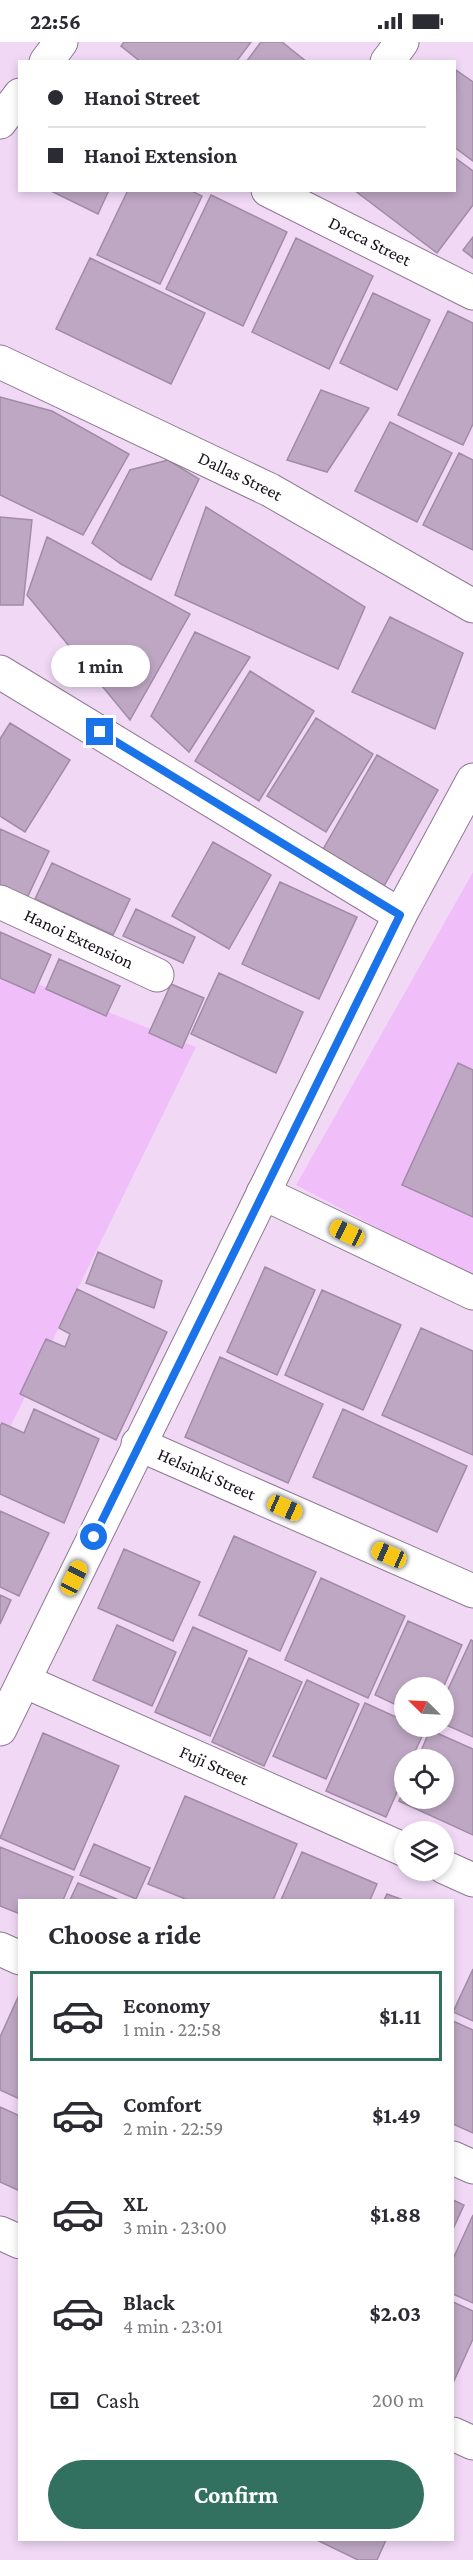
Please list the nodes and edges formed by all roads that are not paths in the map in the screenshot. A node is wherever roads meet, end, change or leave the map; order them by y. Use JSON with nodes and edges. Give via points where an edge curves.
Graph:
{"nodes":[{"id":1,"x":61,"y":42,"type":"edge"},
{"id":2,"x":402,"y":42,"type":"edge"},
{"id":3,"x":48,"y":60,"type":"edge"},
{"id":4,"x":388,"y":60,"type":"edge"},
{"id":5,"x":0,"y":87,"type":"edge"},
{"id":6,"x":18,"y":92,"type":"edge"},
{"id":7,"x":18,"y":96,"type":"edge"},
{"id":8,"x":0,"y":122,"type":"edge"},
{"id":9,"x":277,"y":192,"type":"edge"},
{"id":10,"x":473,"y":292,"type":"edge"},
{"id":11,"x":0,"y":362,"type":"edge"},
{"id":12,"x":473,"y":606,"type":"edge"},
{"id":13,"x":0,"y":672,"type":"edge"},
{"id":14,"x":473,"y":780,"type":"edge"},
{"id":15,"x":0,"y":902,"type":"edge"},
{"id":16,"x":400,"y":915,"type":"junction"},
{"id":17,"x":157,"y":975,"type":"dead end"},
{"id":18,"x":262,"y":1193,"type":"junction"},
{"id":19,"x":473,"y":1293,"type":"edge"},
{"id":20,"x":138,"y":1444,"type":"junction"},
{"id":21,"x":473,"y":1592,"type":"edge"},
{"id":22,"x":24,"y":1681,"type":"junction"},
{"id":23,"x":0,"y":1729,"type":"edge"},
{"id":24,"x":394,"y":1845,"type":"edge"},
{"id":25,"x":454,"y":1871,"type":"edge"},
{"id":26,"x":473,"y":1880,"type":"edge"},
{"id":27,"x":0,"y":1949,"type":"edge"},
{"id":28,"x":18,"y":1957,"type":"edge"},
{"id":29,"x":454,"y":2158,"type":"edge"},
{"id":30,"x":473,"y":2167,"type":"edge"},
{"id":31,"x":0,"y":2233,"type":"edge"},
{"id":32,"x":18,"y":2241,"type":"edge"},
{"id":33,"x":454,"y":2434,"type":"edge"},
{"id":34,"x":473,"y":2443,"type":"edge"}],
"edges":[{"from":1,"to":3,"type":"street"},
{"from":2,"to":4,"type":"street"},
{"from":5,"to":6,"type":"street"},
{"from":7,"to":8,"type":"street"},
{"from":9,"to":10,"type":"street","name":"Dacca Street"},
{"from":11,"to":12,"type":"street","name":"Dallas Street","via":[[270,489]]},
{"from":13,"to":16,"type":"street"},
{"from":14,"to":16,"type":"street"},
{"from":15,"to":17,"type":"street","name":"Hanoi Extension"},
{"from":16,"to":18,"type":"street"},
{"from":18,"to":19,"type":"street"},
{"from":18,"to":20,"type":"street"},
{"from":20,"to":21,"type":"street","name":"Helsinki Street"},
{"from":20,"to":22,"type":"street"},
{"from":22,"to":23,"type":"street"},
{"from":22,"to":24,"type":"street","name":"Fuji Street"},
{"from":25,"to":26,"type":"street"},
{"from":27,"to":28,"type":"street"},
{"from":29,"to":30,"type":"street"},
{"from":31,"to":32,"type":"street"},
{"from":33,"to":34,"type":"street"}]}
